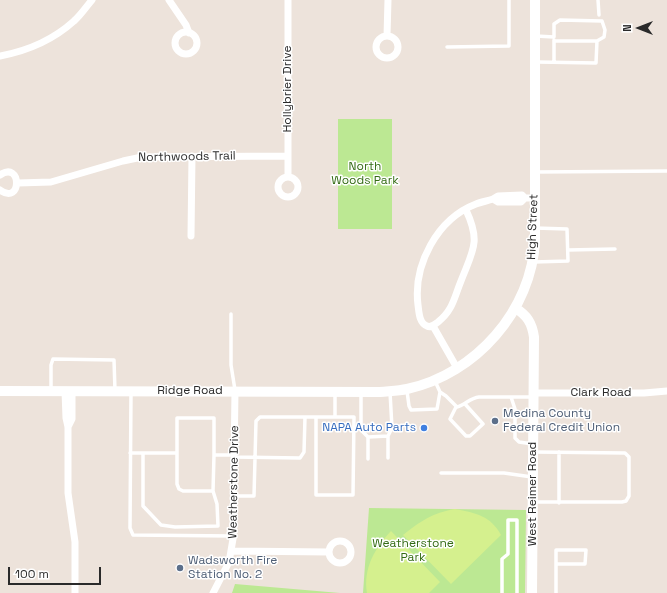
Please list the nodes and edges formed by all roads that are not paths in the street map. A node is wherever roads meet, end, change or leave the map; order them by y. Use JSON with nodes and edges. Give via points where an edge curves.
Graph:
{"nodes":[{"id":1,"x":92,"y":0,"type":"edge"},
{"id":2,"x":169,"y":0,"type":"edge"},
{"id":3,"x":288,"y":0,"type":"edge"},
{"id":4,"x":388,"y":0,"type":"edge"},
{"id":5,"x":509,"y":0,"type":"edge"},
{"id":6,"x":535,"y":0,"type":"edge"},
{"id":7,"x":598,"y":0,"type":"edge"},
{"id":8,"x":599,"y":15,"type":"dead end"},
{"id":9,"x":188,"y":33,"type":"dead end"},
{"id":10,"x":388,"y":36,"type":"dead end"},
{"id":11,"x":535,"y":36,"type":"junction"},
{"id":12,"x":554,"y":39,"type":"junction"},
{"id":13,"x":597,"y":41,"type":"junction"},
{"id":14,"x":447,"y":47,"type":"dead end"},
{"id":15,"x":0,"y":56,"type":"edge"},
{"id":16,"x":535,"y":62,"type":"junction"},
{"id":17,"x":554,"y":62,"type":"junction"},
{"id":18,"x":192,"y":156,"type":"junction"},
{"id":19,"x":288,"y":156,"type":"junction"},
{"id":20,"x":667,"y":171,"type":"edge"},
{"id":21,"x":535,"y":172,"type":"junction"},
{"id":22,"x":0,"y":175,"type":"edge"},
{"id":23,"x":288,"y":177,"type":"dead end"},
{"id":24,"x":18,"y":182,"type":"junction"},
{"id":25,"x":0,"y":190,"type":"edge"},
{"id":26,"x":530,"y":198,"type":"junction"},
{"id":27,"x":466,"y":210,"type":"junction"},
{"id":28,"x":535,"y":228,"type":"junction"},
{"id":29,"x":191,"y":236,"type":"dead end"},
{"id":30,"x":615,"y":248,"type":"dead end"},
{"id":31,"x":568,"y":250,"type":"junction"},
{"id":32,"x":533,"y":262,"type":"junction"},
{"id":33,"x":515,"y":308,"type":"junction"},
{"id":34,"x":231,"y":314,"type":"dead end"},
{"id":35,"x":433,"y":326,"type":"junction"},
{"id":36,"x":457,"y":368,"type":"junction"},
{"id":37,"x":435,"y":380,"type":"junction"},
{"id":38,"x":407,"y":389,"type":"junction"},
{"id":39,"x":0,"y":391,"type":"edge"},
{"id":40,"x":51,"y":391,"type":"junction"},
{"id":41,"x":68,"y":391,"type":"junction"},
{"id":42,"x":115,"y":391,"type":"junction"},
{"id":43,"x":131,"y":391,"type":"junction"},
{"id":44,"x":235,"y":391,"type":"junction"},
{"id":45,"x":390,"y":391,"type":"junction"},
{"id":46,"x":667,"y":391,"type":"edge"},
{"id":47,"x":335,"y":392,"type":"junction"},
{"id":48,"x":361,"y":392,"type":"junction"},
{"id":49,"x":380,"y":392,"type":"joint"},
{"id":50,"x":440,"y":392,"type":"junction"},
{"id":51,"x":534,"y":395,"type":"junction"},
{"id":52,"x":511,"y":397,"type":"junction"},
{"id":53,"x":465,"y":404,"type":"junction"},
{"id":54,"x":456,"y":407,"type":"junction"},
{"id":55,"x":305,"y":417,"type":"junction"},
{"id":56,"x":316,"y":417,"type":"junction"},
{"id":57,"x":335,"y":417,"type":"junction"},
{"id":58,"x":388,"y":436,"type":"junction"},
{"id":59,"x":368,"y":437,"type":"junction"},
{"id":60,"x":533,"y":448,"type":"junction"},
{"id":61,"x":559,"y":452,"type":"junction"},
{"id":62,"x":130,"y":453,"type":"junction"},
{"id":63,"x":143,"y":453,"type":"junction"},
{"id":64,"x":177,"y":453,"type":"junction"},
{"id":65,"x":214,"y":455,"type":"junction"},
{"id":66,"x":234,"y":456,"type":"junction"},
{"id":67,"x":255,"y":457,"type":"junction"},
{"id":68,"x":388,"y":458,"type":"dead end"},
{"id":69,"x":368,"y":460,"type":"dead end"},
{"id":70,"x":440,"y":473,"type":"dead end"},
{"id":71,"x":533,"y":477,"type":"junction"},
{"id":72,"x":213,"y":491,"type":"junction"},
{"id":73,"x":234,"y":496,"type":"junction"},
{"id":74,"x":533,"y":502,"type":"junction"},
{"id":75,"x":559,"y":503,"type":"junction"},
{"id":76,"x":233,"y":536,"type":"junction"},
{"id":77,"x":232,"y":550,"type":"junction"},
{"id":78,"x":329,"y":552,"type":"dead end"},
{"id":79,"x":556,"y":564,"type":"junction"},
{"id":80,"x":75,"y":593,"type":"edge"},
{"id":81,"x":214,"y":593,"type":"edge"},
{"id":82,"x":502,"y":593,"type":"edge"},
{"id":83,"x":516,"y":593,"type":"edge"},
{"id":84,"x":532,"y":593,"type":"edge"},
{"id":85,"x":556,"y":593,"type":"edge"}],
"edges":[{"from":1,"to":15,"type":"street","via":[[74,21],[45,42]]},
{"from":2,"to":9,"type":"street","via":[[186,25]]},
{"from":3,"to":19,"type":"street","name":"Hollybrier Drive"},
{"from":4,"to":10,"type":"street"},
{"from":5,"to":14,"type":"lane","via":[[509,46]]},
{"from":6,"to":11,"type":"main road","name":"High Street"},
{"from":7,"to":8,"type":"lane"},
{"from":11,"to":12,"type":"lane"},
{"from":11,"to":16,"type":"main road","name":"High Street"},
{"from":12,"to":13,"type":"lane"},
{"from":12,"to":13,"type":"lane","via":[[554,24],[560,20],[602,21],[604,37]]},
{"from":12,"to":17,"type":"lane"},
{"from":13,"to":17,"type":"lane","via":[[596,63]]},
{"from":16,"to":17,"type":"lane"},
{"from":16,"to":21,"type":"main road","name":"High Street"},
{"from":18,"to":19,"type":"street","name":"Northwoods Trail"},
{"from":18,"to":24,"type":"street","name":"Northwoods Trail","via":[[142,156],[51,182]]},
{"from":18,"to":29,"type":"street"},
{"from":19,"to":23,"type":"street","name":"Hollybrier Drive"},
{"from":20,"to":21,"type":"lane"},
{"from":21,"to":26,"type":"main road","name":"High Street"},
{"from":22,"to":24,"type":"street","via":[[4,172],[10,173],[16,176]]},
{"from":24,"to":25,"type":"street","via":[[12,192],[5,193]]},
{"from":26,"to":27,"type":"street","via":[[522,195],[498,196]]},
{"from":26,"to":28,"type":"main road","name":"High Street"},
{"from":27,"to":35,"type":"street","via":[[475,234],[474,248],[453,305],[446,316]]},
{"from":27,"to":35,"type":"street","via":[[448,222],[428,249],[422,263],[417,286],[419,314],[422,322],[427,326]]},
{"from":28,"to":31,"type":"lane","via":[[567,229]]},
{"from":28,"to":32,"type":"main road","name":"High Street"},
{"from":30,"to":31,"type":"lane"},
{"from":31,"to":32,"type":"lane","via":[[568,261]]},
{"from":32,"to":33,"type":"main road","name":"High Street"},
{"from":33,"to":36,"type":"main road","name":"High Street","via":[[493,339]]},
{"from":33,"to":51,"type":"main road","name":"West Reimer Road","via":[[526,316],[532,327],[535,358]]},
{"from":34,"to":44,"type":"lane","via":[[231,365]]},
{"from":35,"to":36,"type":"street"},
{"from":36,"to":37,"type":"main road","name":"High Street"},
{"from":37,"to":38,"type":"main road","name":"High Street"},
{"from":37,"to":50,"type":"lane"},
{"from":38,"to":45,"type":"main road","name":"High Street"},
{"from":38,"to":50,"type":"lane","via":[[411,410],[437,409]]},
{"from":39,"to":40,"type":"main road","name":"Ridge Road"},
{"from":40,"to":41,"type":"main road","name":"Ridge Road"},
{"from":40,"to":42,"type":"lane","via":[[53,359],[114,360]]},
{"from":41,"to":42,"type":"main road","name":"Ridge Road"},
{"from":41,"to":80,"type":"street","via":[[72,419],[68,426],[68,493],[75,542]]},
{"from":42,"to":43,"type":"main road","name":"Ridge Road"},
{"from":43,"to":44,"type":"main road","name":"Ridge Road"},
{"from":43,"to":62,"type":"lane"},
{"from":44,"to":47,"type":"main road","name":"Ridge Road"},
{"from":44,"to":66,"type":"street","name":"Weatherstone Drive"},
{"from":45,"to":49,"type":"main road","name":"High Street"},
{"from":45,"to":58,"type":"lane","via":[[392,428]]},
{"from":46,"to":51,"type":"street","name":"Clark Road"},
{"from":47,"to":48,"type":"main road","name":"Ridge Road"},
{"from":47,"to":57,"type":"lane"},
{"from":48,"to":49,"type":"main road","name":"Ridge Road"},
{"from":48,"to":59,"type":"lane","via":[[361,430]]},
{"from":50,"to":54,"type":"lane"},
{"from":51,"to":52,"type":"lane"},
{"from":51,"to":60,"type":"main road","name":"West Reimer Road"},
{"from":52,"to":53,"type":"lane","via":[[478,396]]},
{"from":52,"to":60,"type":"lane","via":[[515,409],[514,435],[516,439]]},
{"from":53,"to":54,"type":"lane"},
{"from":53,"to":54,"type":"lane","via":[[483,424],[470,436],[466,436],[450,419]]},
{"from":55,"to":56,"type":"lane"},
{"from":55,"to":67,"type":"lane","via":[[260,417],[256,422]]},
{"from":55,"to":67,"type":"lane","via":[[304,452],[300,458]]},
{"from":56,"to":57,"type":"lane"},
{"from":56,"to":57,"type":"lane","via":[[316,495],[353,495],[354,418]]},
{"from":58,"to":59,"type":"lane"},
{"from":58,"to":68,"type":"lane"},
{"from":59,"to":69,"type":"lane"},
{"from":60,"to":61,"type":"lane"},
{"from":60,"to":71,"type":"main road","name":"West Reimer Road"},
{"from":61,"to":75,"type":"lane"},
{"from":61,"to":75,"type":"lane","via":[[622,452],[629,457],[629,496],[626,501]]},
{"from":62,"to":63,"type":"lane"},
{"from":62,"to":76,"type":"lane","via":[[130,528],[133,535]]},
{"from":63,"to":64,"type":"lane"},
{"from":63,"to":72,"type":"lane","via":[[143,506],[162,525],[218,526],[217,504]]},
{"from":64,"to":65,"type":"lane","via":[[178,418],[214,418]]},
{"from":64,"to":72,"type":"lane","via":[[179,489]]},
{"from":65,"to":66,"type":"lane"},
{"from":65,"to":72,"type":"lane"},
{"from":66,"to":67,"type":"lane"},
{"from":66,"to":73,"type":"street","name":"Weatherstone Drive"},
{"from":67,"to":73,"type":"lane","via":[[254,496]]},
{"from":70,"to":71,"type":"lane","via":[[504,473]]},
{"from":71,"to":74,"type":"main road","name":"West Reimer Road"},
{"from":73,"to":76,"type":"street","name":"Weatherstone Drive"},
{"from":74,"to":75,"type":"lane"},
{"from":74,"to":84,"type":"main road","name":"West Reimer Road"},
{"from":76,"to":77,"type":"street","name":"Weatherstone Drive"},
{"from":77,"to":78,"type":"street"},
{"from":77,"to":81,"type":"street","name":"Weatherstone Drive","via":[[225,572]]},
{"from":79,"to":79,"type":"lane","via":[[556,550],[586,550],[585,564]]},
{"from":79,"to":85,"type":"lane"},
{"from":82,"to":83,"type":"lane","via":[[502,559],[508,554],[508,520],[517,520]]}]}
